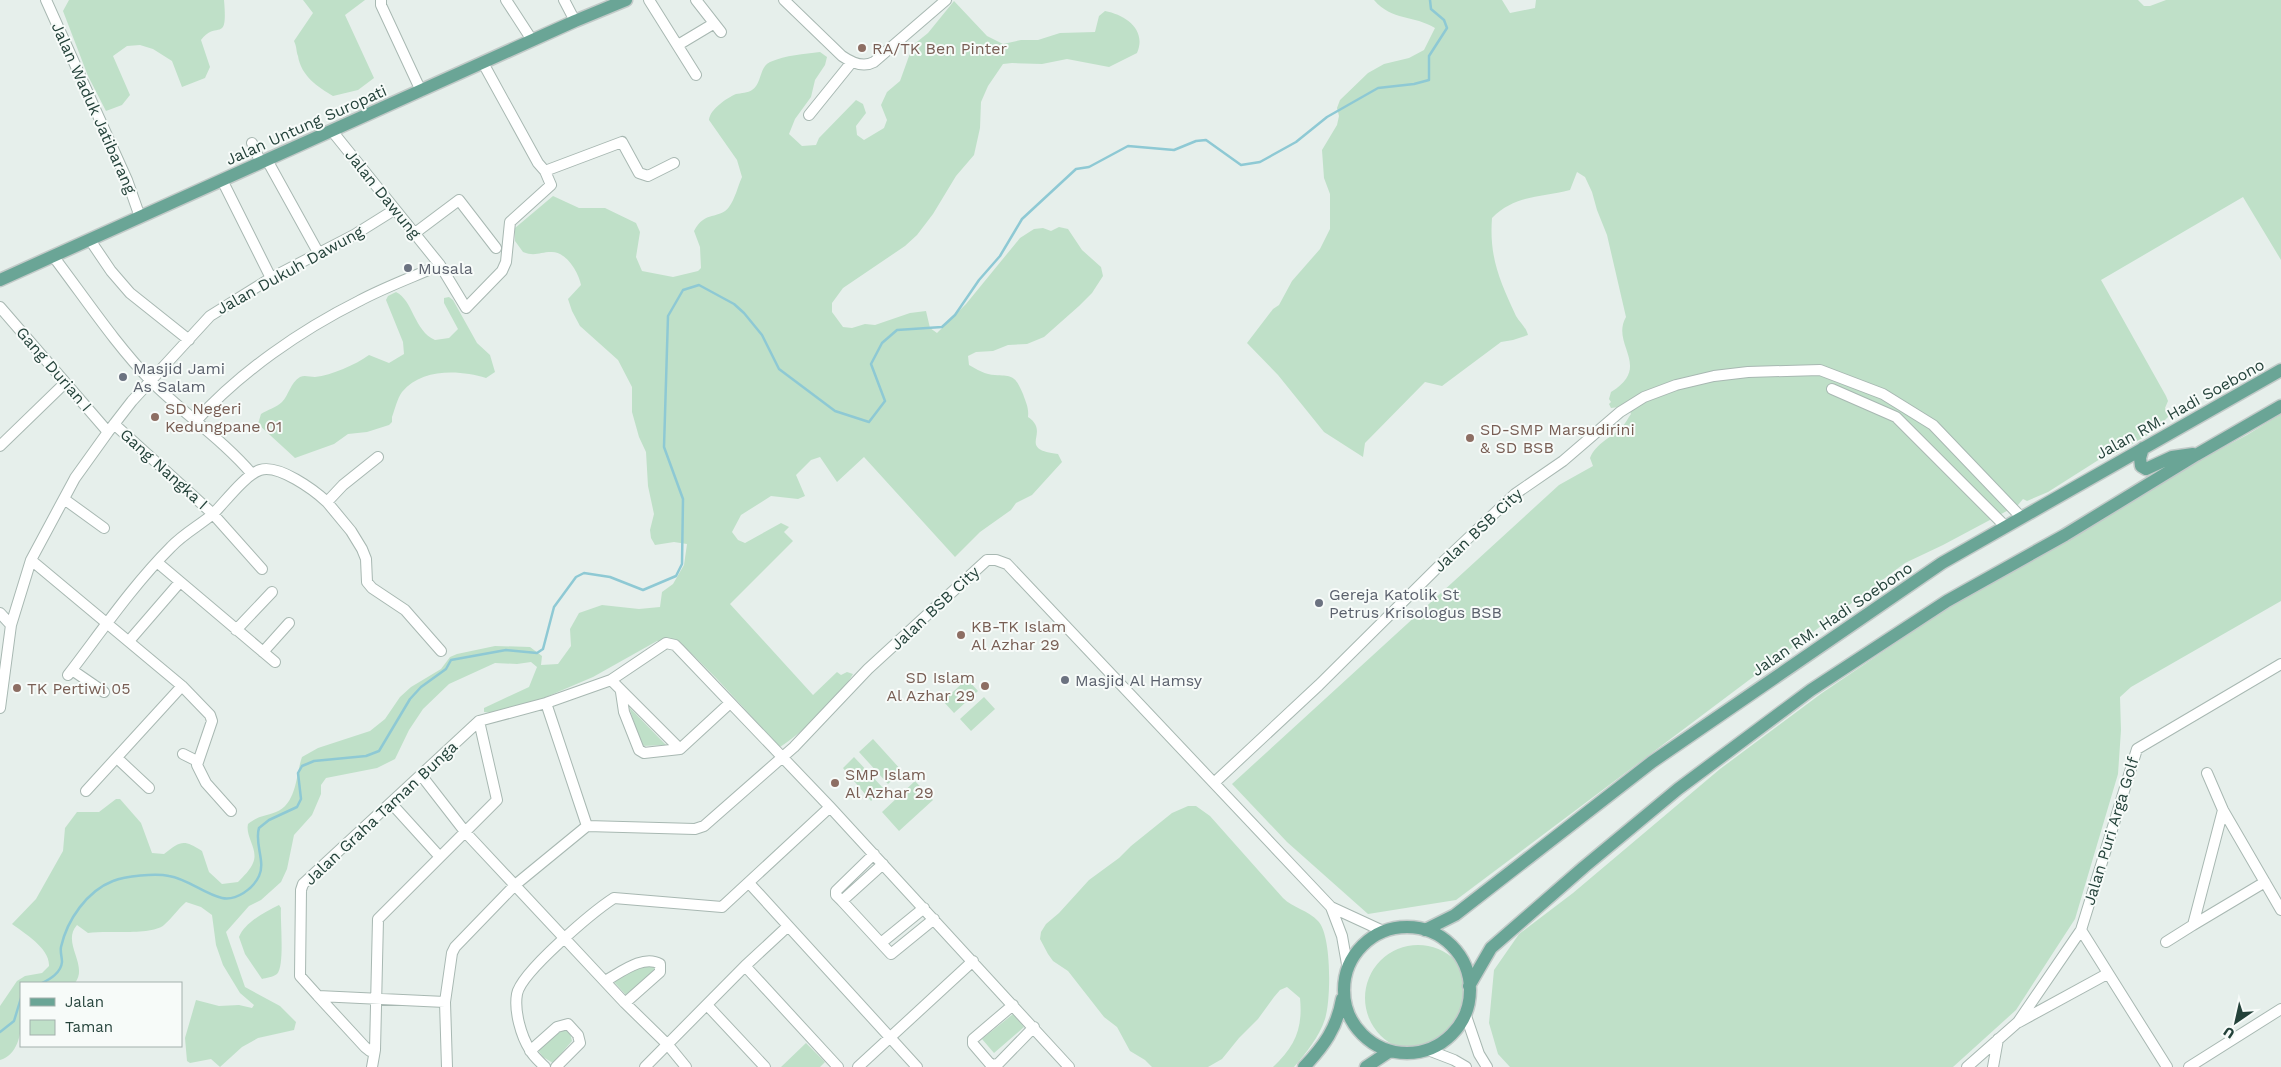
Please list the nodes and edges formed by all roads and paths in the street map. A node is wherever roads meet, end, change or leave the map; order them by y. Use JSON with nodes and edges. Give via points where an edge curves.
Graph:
{"nodes":[{"id":1,"x":46,"y":0,"type":"edge"},
{"id":2,"x":381,"y":0,"type":"edge"},
{"id":3,"x":506,"y":0,"type":"edge"},
{"id":4,"x":564,"y":0,"type":"edge"},
{"id":5,"x":626,"y":0,"type":"edge"},
{"id":6,"x":649,"y":0,"type":"edge"},
{"id":7,"x":696,"y":0,"type":"edge"},
{"id":8,"x":784,"y":0,"type":"edge"},
{"id":9,"x":946,"y":0,"type":"edge"},
{"id":10,"x":574,"y":21,"type":"junction"},
{"id":11,"x":713,"y":24,"type":"junction"},
{"id":12,"x":721,"y":32,"type":"dead end"},
{"id":13,"x":532,"y":40,"type":"junction"},
{"id":14,"x":678,"y":46,"type":"junction"},
{"id":15,"x":483,"y":63,"type":"junction"},
{"id":16,"x":851,"y":63,"type":"junction"},
{"id":17,"x":696,"y":76,"type":"dead end"},
{"id":18,"x":421,"y":91,"type":"junction"},
{"id":19,"x":809,"y":115,"type":"dead end"},
{"id":20,"x":332,"y":131,"type":"junction"},
{"id":21,"x":252,"y":143,"type":"dead end"},
{"id":22,"x":264,"y":161,"type":"junction"},
{"id":23,"x":674,"y":164,"type":"dead end"},
{"id":24,"x":545,"y":171,"type":"junction"},
{"id":25,"x":222,"y":180,"type":"junction"},
{"id":26,"x":394,"y":210,"type":"junction"},
{"id":27,"x":140,"y":217,"type":"junction"},
{"id":28,"x":415,"y":234,"type":"junction"},
{"id":29,"x":90,"y":240,"type":"junction"},
{"id":30,"x":496,"y":248,"type":"dead end"},
{"id":31,"x":319,"y":254,"type":"junction"},
{"id":32,"x":53,"y":256,"type":"junction"},
{"id":33,"x":440,"y":265,"type":"junction"},
{"id":34,"x":271,"y":278,"type":"junction"},
{"id":35,"x":0,"y":280,"type":"edge"},
{"id":36,"x":0,"y":306,"type":"edge"},
{"id":37,"x":189,"y":340,"type":"junction"},
{"id":38,"x":2281,"y":370,"type":"edge"},
{"id":39,"x":152,"y":382,"type":"junction"},
{"id":40,"x":65,"y":383,"type":"junction"},
{"id":41,"x":1832,"y":389,"type":"dead end"},
{"id":42,"x":1883,"y":394,"type":"junction"},
{"id":43,"x":2281,"y":406,"type":"edge"},
{"id":44,"x":1896,"y":417,"type":"junction"},
{"id":45,"x":196,"y":421,"type":"junction"},
{"id":46,"x":111,"y":428,"type":"junction"},
{"id":47,"x":0,"y":445,"type":"edge"},
{"id":48,"x":2143,"y":448,"type":"junction"},
{"id":49,"x":2196,"y":455,"type":"junction"},
{"id":50,"x":378,"y":458,"type":"dead end"},
{"id":51,"x":252,"y":474,"type":"junction"},
{"id":52,"x":64,"y":499,"type":"junction"},
{"id":53,"x":327,"y":502,"type":"junction"},
{"id":54,"x":213,"y":514,"type":"junction"},
{"id":55,"x":2022,"y":517,"type":"junction"},
{"id":56,"x":2005,"y":526,"type":"junction"},
{"id":57,"x":104,"y":528,"type":"dead end"},
{"id":58,"x":31,"y":560,"type":"junction"},
{"id":59,"x":158,"y":563,"type":"junction"},
{"id":60,"x":262,"y":569,"type":"dead end"},
{"id":61,"x":180,"y":582,"type":"junction"},
{"id":62,"x":272,"y":592,"type":"dead end"},
{"id":63,"x":0,"y":613,"type":"edge"},
{"id":64,"x":107,"y":623,"type":"junction"},
{"id":65,"x":289,"y":623,"type":"dead end"},
{"id":66,"x":11,"y":625,"type":"junction"},
{"id":67,"x":236,"y":630,"type":"junction"},
{"id":68,"x":129,"y":641,"type":"junction"},
{"id":69,"x":441,"y":651,"type":"dead end"},
{"id":70,"x":263,"y":652,"type":"junction"},
{"id":71,"x":275,"y":662,"type":"dead end"},
{"id":72,"x":2281,"y":664,"type":"edge"},
{"id":73,"x":611,"y":680,"type":"junction"},
{"id":74,"x":182,"y":686,"type":"junction"},
{"id":75,"x":104,"y":692,"type":"dead end"},
{"id":76,"x":621,"y":692,"type":"junction"},
{"id":77,"x":546,"y":703,"type":"junction"},
{"id":78,"x":730,"y":703,"type":"junction"},
{"id":79,"x":0,"y":708,"type":"edge"},
{"id":80,"x":479,"y":721,"type":"junction"},
{"id":81,"x":680,"y":749,"type":"junction"},
{"id":82,"x":182,"y":754,"type":"dead end"},
{"id":83,"x":782,"y":757,"type":"junction"},
{"id":84,"x":117,"y":758,"type":"junction"},
{"id":85,"x":197,"y":762,"type":"junction"},
{"id":86,"x":2206,"y":773,"type":"dead end"},
{"id":87,"x":421,"y":775,"type":"junction"},
{"id":88,"x":1215,"y":782,"type":"junction"},
{"id":89,"x":149,"y":788,"type":"dead end"},
{"id":90,"x":86,"y":791,"type":"dead end"},
{"id":91,"x":391,"y":802,"type":"junction"},
{"id":92,"x":830,"y":807,"type":"junction"},
{"id":93,"x":2223,"y":810,"type":"junction"},
{"id":94,"x":231,"y":811,"type":"dead end"},
{"id":95,"x":587,"y":826,"type":"junction"},
{"id":96,"x":466,"y":832,"type":"junction"},
{"id":97,"x":874,"y":854,"type":"junction"},
{"id":98,"x":440,"y":858,"type":"junction"},
{"id":99,"x":883,"y":864,"type":"junction"},
{"id":100,"x":2265,"y":882,"type":"junction"},
{"id":101,"x":749,"y":883,"type":"junction"},
{"id":102,"x":515,"y":885,"type":"junction"},
{"id":103,"x":842,"y":901,"type":"junction"},
{"id":104,"x":1330,"y":907,"type":"junction"},
{"id":105,"x":924,"y":908,"type":"junction"},
{"id":106,"x":2281,"y":910,"type":"edge"},
{"id":107,"x":934,"y":919,"type":"junction"},
{"id":108,"x":2193,"y":925,"type":"junction"},
{"id":109,"x":787,"y":927,"type":"junction"},
{"id":110,"x":1425,"y":930,"type":"junction"},
{"id":111,"x":2081,"y":930,"type":"junction"},
{"id":112,"x":1383,"y":931,"type":"junction"},
{"id":113,"x":565,"y":938,"type":"junction"},
{"id":114,"x":2166,"y":942,"type":"dead end"},
{"id":115,"x":881,"y":943,"type":"junction"},
{"id":116,"x":973,"y":961,"type":"junction"},
{"id":117,"x":745,"y":966,"type":"junction"},
{"id":118,"x":1348,"y":970,"type":"junction"},
{"id":119,"x":2107,"y":974,"type":"junction"},
{"id":120,"x":605,"y":981,"type":"junction"},
{"id":121,"x":1469,"y":986,"type":"junction"},
{"id":122,"x":1344,"y":994,"type":"junction"},
{"id":123,"x":318,"y":996,"type":"junction"},
{"id":124,"x":375,"y":998,"type":"junction"},
{"id":125,"x":445,"y":1002,"type":"junction"},
{"id":126,"x":625,"y":1003,"type":"junction"},
{"id":127,"x":1013,"y":1004,"type":"junction"},
{"id":128,"x":707,"y":1005,"type":"junction"},
{"id":129,"x":2281,"y":1009,"type":"edge"},
{"id":130,"x":1465,"y":1013,"type":"junction"},
{"id":131,"x":2018,"y":1022,"type":"junction"},
{"id":132,"x":1034,"y":1027,"type":"junction"},
{"id":133,"x":890,"y":1037,"type":"junction"},
{"id":134,"x":1998,"y":1039,"type":"junction"},
{"id":135,"x":668,"y":1045,"type":"junction"},
{"id":136,"x":375,"y":1050,"type":"junction"},
{"id":137,"x":1428,"y":1050,"type":"junction"},
{"id":138,"x":530,"y":1051,"type":"junction"},
{"id":139,"x":1390,"y":1051,"type":"junction"},
{"id":140,"x":372,"y":1067,"type":"edge"},
{"id":141,"x":447,"y":1067,"type":"edge"},
{"id":142,"x":545,"y":1067,"type":"edge"},
{"id":143,"x":556,"y":1067,"type":"edge"},
{"id":144,"x":645,"y":1067,"type":"edge"},
{"id":145,"x":686,"y":1067,"type":"edge"},
{"id":146,"x":765,"y":1067,"type":"edge"},
{"id":147,"x":838,"y":1067,"type":"edge"},
{"id":148,"x":858,"y":1067,"type":"edge"},
{"id":149,"x":918,"y":1067,"type":"edge"},
{"id":150,"x":1069,"y":1067,"type":"edge"},
{"id":151,"x":1304,"y":1067,"type":"edge"},
{"id":152,"x":1366,"y":1067,"type":"edge"},
{"id":153,"x":1466,"y":1067,"type":"edge"},
{"id":154,"x":1487,"y":1067,"type":"edge"},
{"id":155,"x":1967,"y":1067,"type":"edge"},
{"id":156,"x":1994,"y":1067,"type":"edge"},
{"id":157,"x":2167,"y":1067,"type":"edge"},
{"id":158,"x":2189,"y":1067,"type":"edge"}],
"edges":[{"from":1,"to":27,"type":"street","name":"Jalan Waduk Jatibarang","via":[[127,180]]},
{"from":2,"to":18,"type":"street"},
{"from":3,"to":13,"type":"street"},
{"from":4,"to":10,"type":"street"},
{"from":5,"to":10,"type":"main road","name":"Jalan Untung Suropati"},
{"from":6,"to":14,"type":"street"},
{"from":7,"to":11,"type":"street"},
{"from":8,"to":16,"type":"street"},
{"from":9,"to":16,"type":"street","via":[[874,62],[864,65]]},
{"from":10,"to":13,"type":"main road","name":"Jalan Untung Suropati"},
{"from":11,"to":12,"type":"street"},
{"from":11,"to":14,"type":"street"},
{"from":13,"to":15,"type":"main road","name":"Jalan Untung Suropati"},
{"from":14,"to":17,"type":"street"},
{"from":15,"to":18,"type":"main road","name":"Jalan Untung Suropati"},
{"from":15,"to":24,"type":"street"},
{"from":16,"to":19,"type":"street"},
{"from":18,"to":20,"type":"main road","name":"Jalan Untung Suropati"},
{"from":20,"to":22,"type":"main road","name":"Jalan Untung Suropati"},
{"from":20,"to":26,"type":"street","name":"Jalan Dawung"},
{"from":21,"to":22,"type":"street"},
{"from":22,"to":25,"type":"main road","name":"Jalan Untung Suropati"},
{"from":22,"to":31,"type":"street"},
{"from":23,"to":24,"type":"street","via":[[643,176],[622,142]]},
{"from":24,"to":33,"type":"street","name":"Jalan Dawung","via":[[551,185],[510,222],[502,271],[466,308]]},
{"from":25,"to":27,"type":"main road","name":"Jalan Untung Suropati"},
{"from":25,"to":34,"type":"street"},
{"from":26,"to":28,"type":"street","name":"Jalan Dawung"},
{"from":26,"to":31,"type":"street","name":"Jalan Dukuh Dawung"},
{"from":27,"to":29,"type":"main road","name":"Jalan Untung Suropati"},
{"from":28,"to":30,"type":"street","via":[[460,200]]},
{"from":28,"to":33,"type":"street","name":"Jalan Dawung"},
{"from":29,"to":32,"type":"main road","name":"Jalan Untung Suropati"},
{"from":29,"to":37,"type":"street","via":[[130,293]]},
{"from":31,"to":34,"type":"street","name":"Jalan Dukuh Dawung"},
{"from":32,"to":35,"type":"main road","name":"Jalan Untung Suropati"},
{"from":32,"to":39,"type":"street"},
{"from":33,"to":45,"type":"street","via":[[359,301],[296,338],[249,371]]},
{"from":34,"to":37,"type":"street","name":"Jalan Dukuh Dawung","via":[[210,316]]},
{"from":36,"to":40,"type":"street","name":"Gang Durian I"},
{"from":37,"to":39,"type":"street","name":"Jalan Dukuh Dawung"},
{"from":38,"to":48,"type":"main road","name":"Jalan RM. Hadi Soebono"},
{"from":39,"to":45,"type":"street"},
{"from":39,"to":46,"type":"street","name":"Jalan Dukuh Dawung"},
{"from":40,"to":46,"type":"street","name":"Gang Durian I"},
{"from":40,"to":47,"type":"street"},
{"from":41,"to":44,"type":"street"},
{"from":42,"to":44,"type":"street"},
{"from":42,"to":55,"type":"street","name":"Jalan BSB City","via":[[1933,425]]},
{"from":42,"to":88,"type":"street","name":"Jalan BSB City","via":[[1820,370],[1714,376],[1644,397],[1515,494]]},
{"from":43,"to":49,"type":"main road"},
{"from":44,"to":56,"type":"street"},
{"from":45,"to":51,"type":"street","via":[[235,454]]},
{"from":46,"to":52,"type":"street","name":"Jalan Dukuh Dawung"},
{"from":46,"to":54,"type":"street","name":"Gang Nangka I"},
{"from":48,"to":49,"type":"main road","via":[[2140,462],[2146,469],[2172,457]]},
{"from":48,"to":55,"type":"main road","name":"Jalan RM. Hadi Soebono"},
{"from":49,"to":121,"type":"main road","via":[[2065,535],[1947,601],[1811,690],[1678,789],[1584,866],[1491,948]]},
{"from":50,"to":53,"type":"street"},
{"from":51,"to":53,"type":"street","via":[[262,469],[281,473]]},
{"from":51,"to":54,"type":"street"},
{"from":52,"to":57,"type":"street"},
{"from":52,"to":58,"type":"street","name":"Jalan Dukuh Dawung"},
{"from":53,"to":69,"type":"street","via":[[352,531],[362,549],[367,582],[405,610]]},
{"from":54,"to":59,"type":"street","via":[[172,545]]},
{"from":54,"to":60,"type":"street"},
{"from":55,"to":56,"type":"main road","name":"Jalan RM. Hadi Soebono"},
{"from":56,"to":110,"type":"main road","name":"Jalan RM. Hadi Soebono","via":[[1942,563],[1652,762],[1455,915]]},
{"from":58,"to":64,"type":"street"},
{"from":58,"to":66,"type":"street","name":"Jalan Dukuh Dawung"},
{"from":59,"to":61,"type":"street"},
{"from":59,"to":64,"type":"street"},
{"from":61,"to":67,"type":"street"},
{"from":61,"to":68,"type":"street"},
{"from":62,"to":67,"type":"street"},
{"from":63,"to":66,"type":"street"},
{"from":64,"to":68,"type":"street"},
{"from":64,"to":75,"type":"street","via":[[70,672]]},
{"from":65,"to":70,"type":"street"},
{"from":66,"to":79,"type":"street","name":"Jalan Dukuh Dawung"},
{"from":67,"to":70,"type":"street"},
{"from":68,"to":74,"type":"street"},
{"from":70,"to":71,"type":"street"},
{"from":72,"to":111,"type":"street","name":"Jalan Puri Arga Golf","via":[[2137,749]]},
{"from":73,"to":76,"type":"street"},
{"from":73,"to":77,"type":"street","name":"Jalan Graha Taman Bunga"},
{"from":73,"to":78,"type":"street","name":"Jalan Graha Taman Bunga","via":[[666,643],[671,643]]},
{"from":74,"to":84,"type":"street"},
{"from":74,"to":85,"type":"street","via":[[212,719]]},
{"from":76,"to":81,"type":"street"},
{"from":76,"to":81,"type":"street","via":[[624,712],[639,750],[644,753]]},
{"from":77,"to":80,"type":"street","name":"Jalan Graha Taman Bunga"},
{"from":77,"to":95,"type":"street"},
{"from":78,"to":81,"type":"street"},
{"from":78,"to":83,"type":"street","name":"Jalan Graha Taman Bunga"},
{"from":80,"to":87,"type":"street","name":"Jalan Graha Taman Bunga"},
{"from":80,"to":96,"type":"street","name":"Jalan Graha Taman Bunga","via":[[498,798]]},
{"from":82,"to":85,"type":"street"},
{"from":83,"to":88,"type":"street","name":"Jalan BSB City","via":[[875,663],[987,560],[996,560],[1007,564]]},
{"from":83,"to":92,"type":"street","name":"Jalan Graha Taman Bunga"},
{"from":83,"to":95,"type":"street","via":[[700,828]]},
{"from":84,"to":89,"type":"street"},
{"from":84,"to":90,"type":"street"},
{"from":85,"to":94,"type":"street","via":[[206,783]]},
{"from":86,"to":93,"type":"street"},
{"from":87,"to":91,"type":"street","name":"Jalan Graha Taman Bunga"},
{"from":87,"to":96,"type":"street"},
{"from":88,"to":104,"type":"street","name":"Jalan BSB City"},
{"from":91,"to":98,"type":"street"},
{"from":91,"to":123,"type":"street","name":"Jalan Graha Taman Bunga","via":[[301,887],[300,976]]},
{"from":92,"to":97,"type":"street","name":"Jalan Graha Taman Bunga"},
{"from":92,"to":101,"type":"street"},
{"from":93,"to":100,"type":"street"},
{"from":93,"to":108,"type":"street"},
{"from":95,"to":102,"type":"street"},
{"from":96,"to":98,"type":"street","name":"Jalan Graha Taman Bunga"},
{"from":96,"to":102,"type":"street"},
{"from":97,"to":99,"type":"street","name":"Jalan Graha Taman Bunga"},
{"from":97,"to":103,"type":"street","via":[[836,891]]},
{"from":98,"to":124,"type":"street","name":"Jalan Graha Taman Bunga","via":[[378,919]]},
{"from":99,"to":103,"type":"street"},
{"from":99,"to":105,"type":"street","name":"Jalan Graha Taman Bunga"},
{"from":100,"to":106,"type":"street"},
{"from":100,"to":108,"type":"street"},
{"from":101,"to":109,"type":"street"},
{"from":101,"to":113,"type":"street","via":[[720,907],[613,899]]},
{"from":102,"to":113,"type":"street"},
{"from":102,"to":125,"type":"street","via":[[455,947]]},
{"from":103,"to":115,"type":"street"},
{"from":104,"to":112,"type":"street","name":"Jalan BSB City"},
{"from":104,"to":118,"type":"street","name":"Jalan BSB City","via":[[1342,936]]},
{"from":105,"to":107,"type":"street","name":"Jalan Graha Taman Bunga"},
{"from":105,"to":115,"type":"street"},
{"from":107,"to":115,"type":"street","via":[[894,953],[890,954]]},
{"from":107,"to":116,"type":"street","name":"Jalan Graha Taman Bunga"},
{"from":108,"to":114,"type":"street"},
{"from":109,"to":117,"type":"street"},
{"from":109,"to":133,"type":"street"},
{"from":110,"to":112,"type":"main road","via":[[1407,927]]},
{"from":110,"to":121,"type":"main road","via":[[1442,938],[1456,951],[1465,968]]},
{"from":111,"to":119,"type":"street"},
{"from":111,"to":131,"type":"street","name":"Jalan Puri Arga Golf"},
{"from":112,"to":118,"type":"main road","via":[[1361,946]]},
{"from":113,"to":120,"type":"street"},
{"from":113,"to":138,"type":"street","via":[[520,984],[517,994],[521,1030]]},
{"from":116,"to":127,"type":"street","name":"Jalan Graha Taman Bunga"},
{"from":116,"to":133,"type":"street"},
{"from":117,"to":128,"type":"street"},
{"from":117,"to":147,"type":"street"},
{"from":118,"to":122,"type":"main road"},
{"from":119,"to":131,"type":"street","name":"Jalan Puri Arga Golf"},
{"from":119,"to":157,"type":"street"},
{"from":120,"to":126,"type":"street"},
{"from":120,"to":126,"type":"street","via":[[642,961],[660,964],[660,972]]},
{"from":121,"to":130,"type":"main road"},
{"from":122,"to":139,"type":"main road","via":[[1348,1013],[1358,1030],[1372,1043]]},
{"from":122,"to":151,"type":"main road","via":[[1338,1021],[1317,1054]]},
{"from":123,"to":124,"type":"street"},
{"from":123,"to":136,"type":"street","name":"Jalan Graha Taman Bunga","via":[[365,1047]]},
{"from":124,"to":125,"type":"street"},
{"from":124,"to":136,"type":"street","name":"Jalan Graha Taman Bunga"},
{"from":125,"to":141,"type":"street"},
{"from":126,"to":135,"type":"street"},
{"from":127,"to":132,"type":"street","name":"Jalan Graha Taman Bunga"},
{"from":127,"to":132,"type":"street","via":[[973,1040],[991,1065],[998,1064]]},
{"from":128,"to":135,"type":"street"},
{"from":128,"to":146,"type":"street"},
{"from":129,"to":158,"type":"street"},
{"from":130,"to":137,"type":"main road","via":[[1454,1032]]},
{"from":130,"to":154,"type":"street","via":[[1479,1054]]},
{"from":131,"to":134,"type":"street","name":"Jalan Puri Arga Golf"},
{"from":132,"to":150,"type":"street","name":"Jalan Graha Taman Bunga"},
{"from":133,"to":148,"type":"street"},
{"from":133,"to":149,"type":"street"},
{"from":134,"to":155,"type":"street","name":"Jalan Puri Arga Golf"},
{"from":134,"to":156,"type":"street"},
{"from":135,"to":144,"type":"street"},
{"from":135,"to":145,"type":"street"},
{"from":136,"to":140,"type":"street"},
{"from":137,"to":139,"type":"main road"},
{"from":137,"to":153,"type":"street"},
{"from":138,"to":142,"type":"street"},
{"from":138,"to":143,"type":"street","via":[[557,1027],[568,1024],[578,1035],[580,1043]]},
{"from":139,"to":152,"type":"main road"}]}
